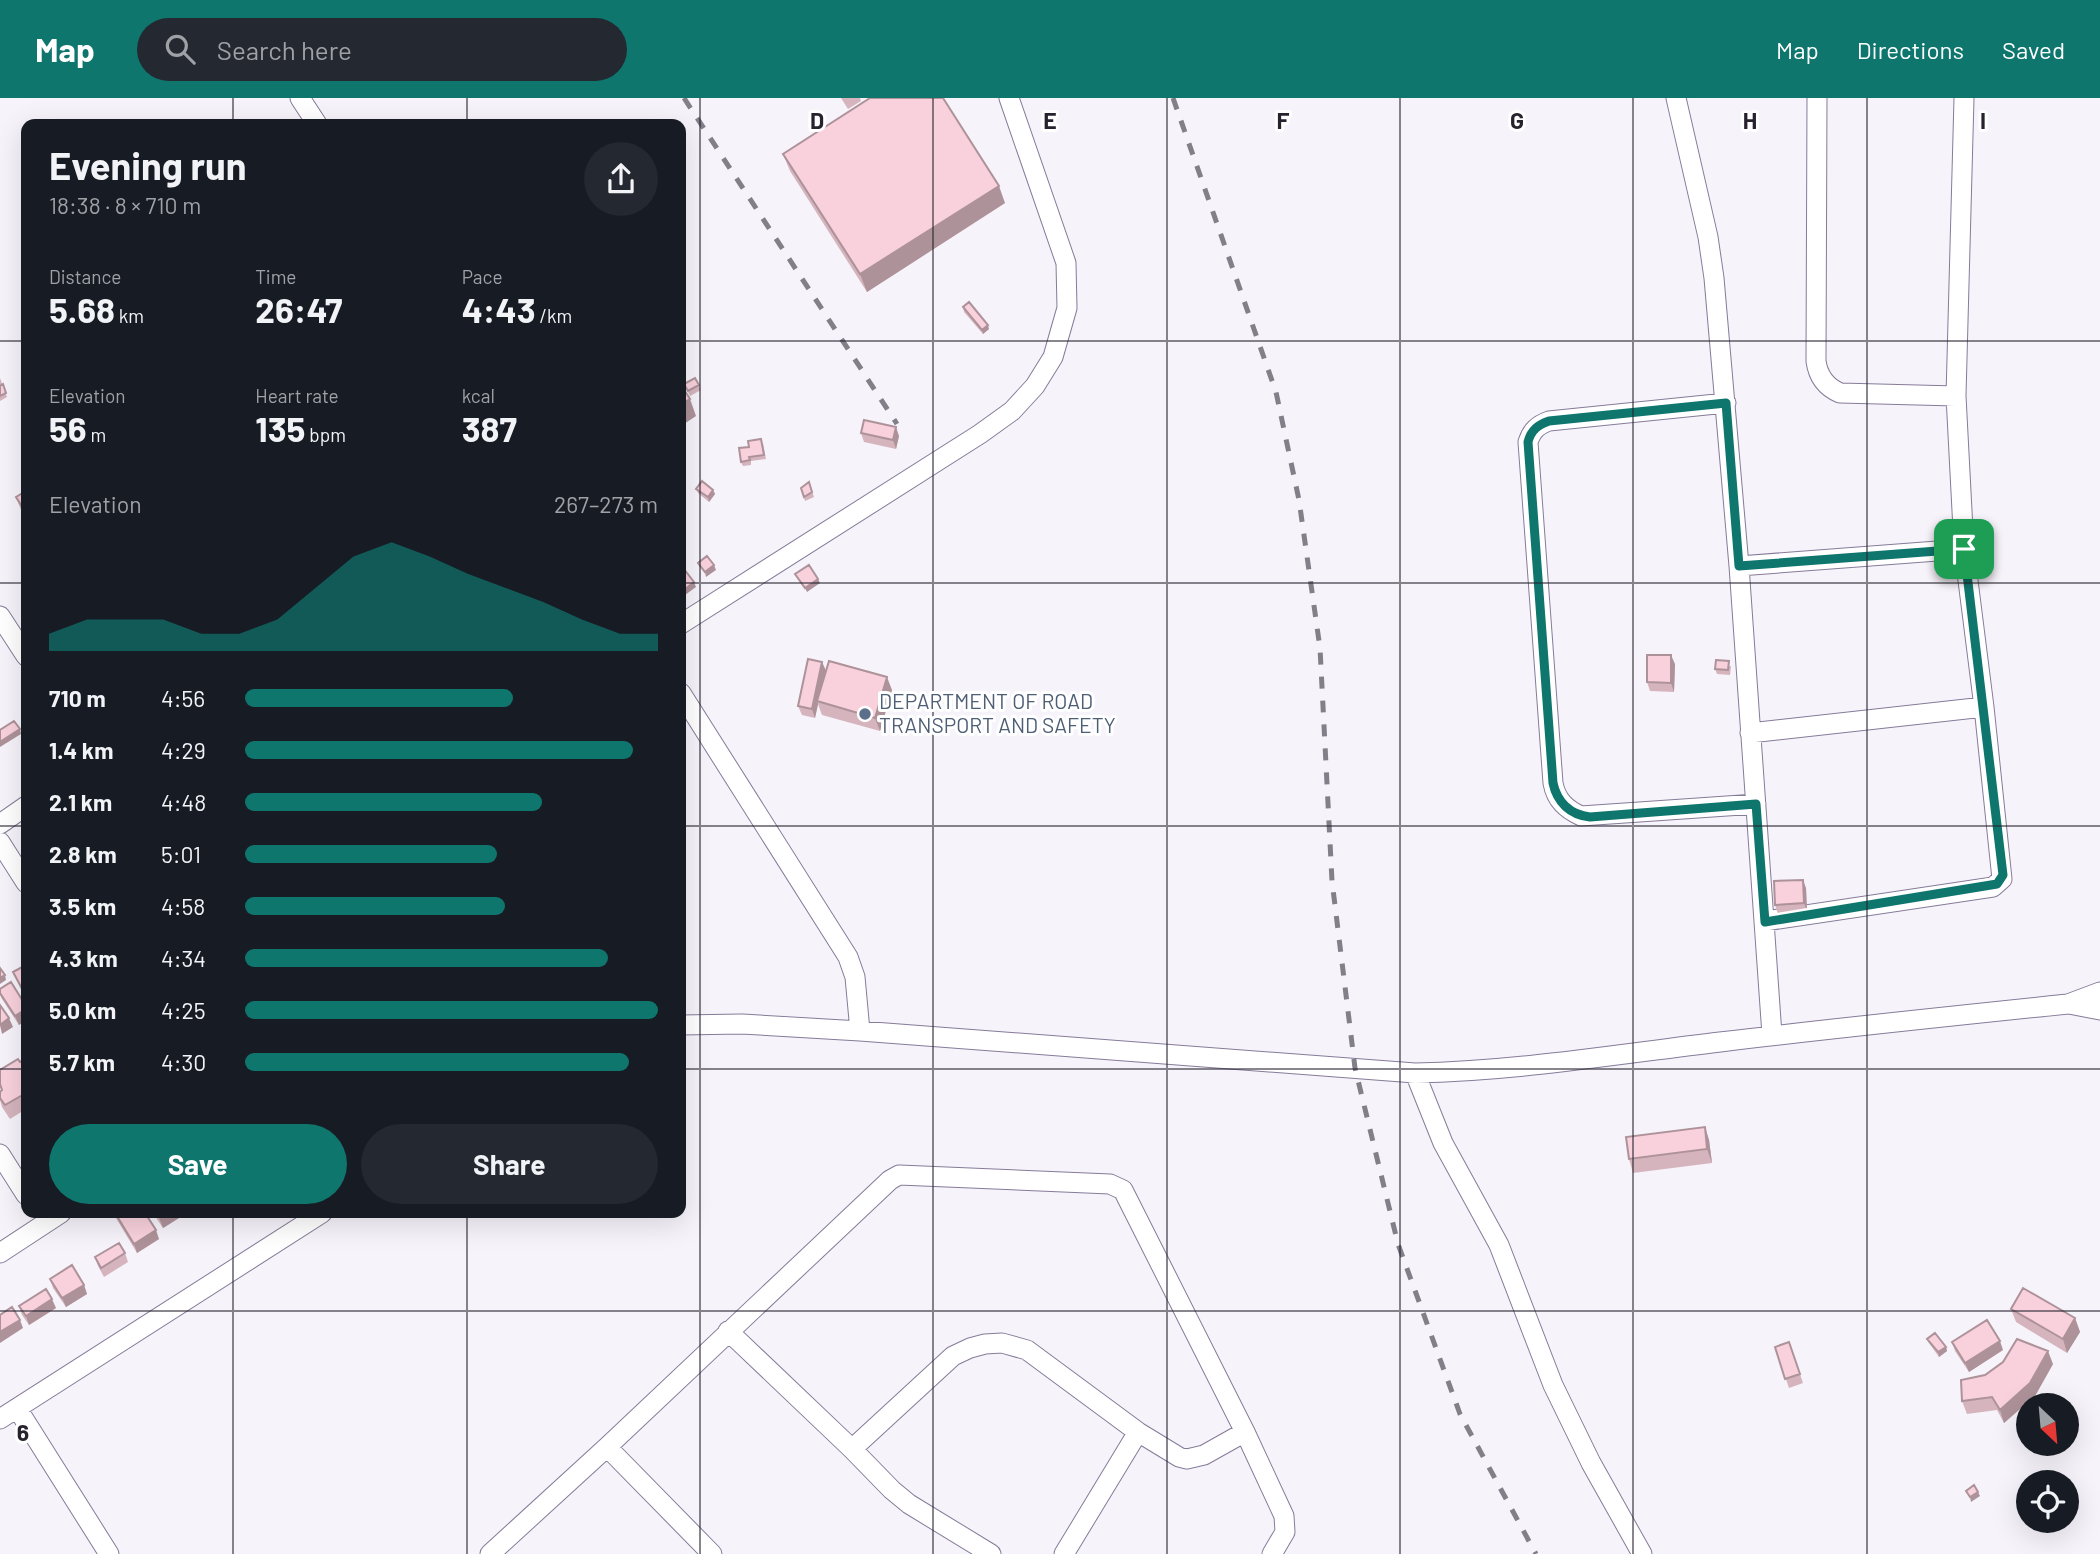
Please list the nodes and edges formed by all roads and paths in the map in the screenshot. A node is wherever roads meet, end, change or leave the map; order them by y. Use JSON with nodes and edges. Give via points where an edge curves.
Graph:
{"nodes":[{"id":1,"x":300,"y":98,"type":"edge"},
{"id":2,"x":1009,"y":98,"type":"edge"},
{"id":3,"x":1676,"y":98,"type":"edge"},
{"id":4,"x":1817,"y":98,"type":"edge"},
{"id":5,"x":1964,"y":98,"type":"edge"},
{"id":6,"x":314,"y":119,"type":"edge"},
{"id":7,"x":1956,"y":396,"type":"junction"},
{"id":8,"x":1726,"y":403,"type":"junction"},
{"id":9,"x":1964,"y":549,"type":"junction"},
{"id":10,"x":1739,"y":566,"type":"junction"},
{"id":11,"x":0,"y":616,"type":"edge"},
{"id":12,"x":686,"y":621,"type":"edge"},
{"id":13,"x":21,"y":648,"type":"edge"},
{"id":14,"x":686,"y":701,"type":"edge"},
{"id":15,"x":1984,"y":707,"type":"junction"},
{"id":16,"x":1750,"y":733,"type":"junction"},
{"id":17,"x":1756,"y":804,"type":"junction"},
{"id":18,"x":21,"y":809,"type":"edge"},
{"id":19,"x":0,"y":824,"type":"edge"},
{"id":20,"x":0,"y":842,"type":"edge"},
{"id":21,"x":21,"y":875,"type":"edge"},
{"id":22,"x":1765,"y":922,"type":"junction"},
{"id":23,"x":2100,"y":992,"type":"edge"},
{"id":24,"x":2068,"y":1004,"type":"junction"},
{"id":25,"x":2100,"y":1010,"type":"edge"},
{"id":26,"x":686,"y":1025,"type":"edge"},
{"id":27,"x":860,"y":1031,"type":"junction"},
{"id":28,"x":1772,"y":1035,"type":"junction"},
{"id":29,"x":1415,"y":1073,"type":"junction"},
{"id":30,"x":0,"y":1154,"type":"edge"},
{"id":31,"x":21,"y":1187,"type":"edge"},
{"id":32,"x":314,"y":1218,"type":"edge"},
{"id":33,"x":41,"y":1219,"type":"edge"},
{"id":34,"x":0,"y":1253,"type":"edge"},
{"id":35,"x":729,"y":1331,"type":"junction"},
{"id":36,"x":17,"y":1409,"type":"junction"},
{"id":37,"x":0,"y":1419,"type":"edge"},
{"id":38,"x":1138,"y":1432,"type":"junction"},
{"id":39,"x":1245,"y":1432,"type":"junction"},
{"id":40,"x":607,"y":1447,"type":"junction"},
{"id":41,"x":852,"y":1449,"type":"junction"},
{"id":42,"x":109,"y":1554,"type":"edge"},
{"id":43,"x":490,"y":1554,"type":"edge"},
{"id":44,"x":712,"y":1554,"type":"edge"},
{"id":45,"x":991,"y":1554,"type":"edge"},
{"id":46,"x":1064,"y":1554,"type":"edge"},
{"id":47,"x":1272,"y":1554,"type":"edge"},
{"id":48,"x":1642,"y":1554,"type":"edge"}],
"edges":[{"from":1,"to":6,"type":"street"},
{"from":2,"to":12,"type":"street","via":[[1066,263],[1067,308],[1053,357],[1012,411],[979,435]]},
{"from":3,"to":8,"type":"street","via":[[1708,237]]},
{"from":4,"to":7,"type":"street","via":[[1816,361],[1820,376],[1840,393]]},
{"from":5,"to":7,"type":"street"},
{"from":7,"to":9,"type":"street"},
{"from":8,"to":10,"type":"street"},
{"from":8,"to":17,"type":"street","via":[[1549,421],[1530,435],[1552,769],[1558,799],[1581,816]]},
{"from":9,"to":10,"type":"street"},
{"from":9,"to":15,"type":"street"},
{"from":10,"to":16,"type":"street"},
{"from":11,"to":13,"type":"street"},
{"from":14,"to":27,"type":"street","via":[[848,957],[855,976]]},
{"from":15,"to":16,"type":"street"},
{"from":15,"to":22,"type":"street","via":[[2003,875],[2000,882],[1993,887]]},
{"from":16,"to":17,"type":"street"},
{"from":17,"to":22,"type":"street"},
{"from":18,"to":19,"type":"street"},
{"from":20,"to":21,"type":"street"},
{"from":22,"to":28,"type":"street"},
{"from":23,"to":24,"type":"street"},
{"from":24,"to":25,"type":"street"},
{"from":24,"to":28,"type":"street"},
{"from":26,"to":27,"type":"street"},
{"from":27,"to":29,"type":"street"},
{"from":28,"to":29,"type":"street","via":[[1495,1070]]},
{"from":29,"to":48,"type":"street","via":[[1443,1143],[1499,1245],[1553,1385]]},
{"from":30,"to":31,"type":"street"},
{"from":32,"to":36,"type":"street"},
{"from":33,"to":34,"type":"street"},
{"from":35,"to":39,"type":"street","via":[[896,1176],[1115,1185],[1127,1195]]},
{"from":35,"to":40,"type":"street"},
{"from":35,"to":41,"type":"street"},
{"from":36,"to":37,"type":"street"},
{"from":36,"to":42,"type":"street"},
{"from":38,"to":39,"type":"street","via":[[1169,1453],[1187,1458],[1204,1455]]},
{"from":38,"to":41,"type":"street","via":[[1027,1350],[993,1343],[953,1356]]},
{"from":38,"to":46,"type":"street"},
{"from":39,"to":47,"type":"street","via":[[1286,1523]]},
{"from":40,"to":43,"type":"street"},
{"from":40,"to":44,"type":"street"},
{"from":41,"to":45,"type":"street","via":[[909,1504]]}]}
